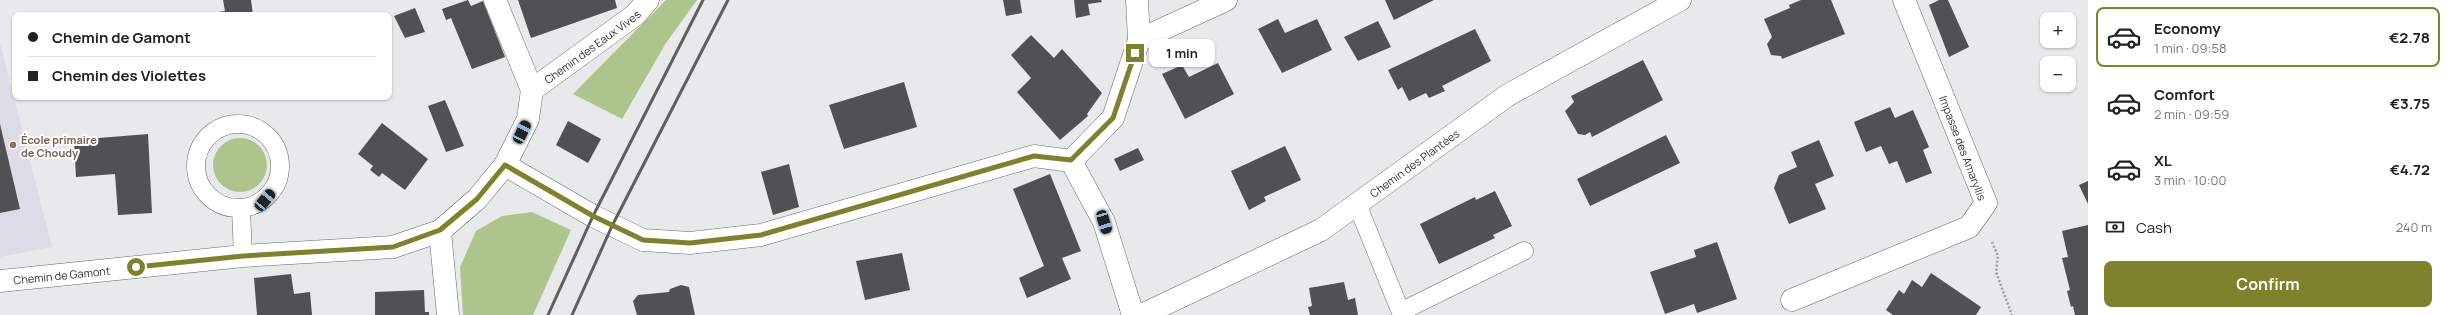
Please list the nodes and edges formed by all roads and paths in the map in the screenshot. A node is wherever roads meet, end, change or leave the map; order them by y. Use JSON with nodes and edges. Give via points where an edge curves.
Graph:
{"nodes":[{"id":1,"x":495,"y":0,"type":"edge"},
{"id":2,"x":648,"y":0,"type":"edge"},
{"id":3,"x":1137,"y":0,"type":"edge"},
{"id":4,"x":1226,"y":0,"type":"edge"},
{"id":5,"x":1680,"y":0,"type":"edge"},
{"id":6,"x":1904,"y":0,"type":"edge"},
{"id":7,"x":1139,"y":40,"type":"junction"},
{"id":8,"x":532,"y":90,"type":"junction"},
{"id":9,"x":1071,"y":160,"type":"junction"},
{"id":10,"x":505,"y":165,"type":"junction"},
{"id":11,"x":1357,"y":204,"type":"junction"},
{"id":12,"x":241,"y":209,"type":"junction"},
{"id":13,"x":1978,"y":214,"type":"junction"},
{"id":14,"x":440,"y":230,"type":"junction"},
{"id":15,"x":1524,"y":251,"type":"dead end"},
{"id":16,"x":243,"y":256,"type":"junction"},
{"id":17,"x":0,"y":281,"type":"edge"},
{"id":18,"x":1792,"y":300,"type":"dead end"},
{"id":19,"x":1402,"y":313,"type":"edge"},
{"id":20,"x":448,"y":315,"type":"edge"},
{"id":21,"x":1133,"y":315,"type":"edge"},
{"id":22,"x":1142,"y":315,"type":"edge"},
{"id":23,"x":2012,"y":315,"type":"edge"}],
"edges":[{"from":1,"to":8,"type":"street"},
{"from":2,"to":8,"type":"street","name":"Chemin des Eaux Vives","via":[[635,15]]},
{"from":3,"to":7,"type":"street"},
{"from":4,"to":7,"type":"street"},
{"from":5,"to":11,"type":"street","name":"Chemin des Plantées","via":[[1508,95]]},
{"from":6,"to":13,"type":"street","name":"Impasse des Amaryllis","via":[[1986,203]]},
{"from":7,"to":9,"type":"street","via":[[1113,118]]},
{"from":8,"to":10,"type":"street","name":"Chemin de Gamont","via":[[528,119]]},
{"from":9,"to":10,"type":"street","via":[[1034,156],[761,235],[690,243],[643,240],[593,216]]},
{"from":9,"to":21,"type":"street","via":[[1104,222]]},
{"from":10,"to":14,"type":"street","name":"Chemin de Gamont","via":[[477,199]]},
{"from":11,"to":19,"type":"lane"},
{"from":11,"to":22,"type":"street","name":"Chemin des Plantées","via":[[1320,230]]},
{"from":12,"to":12,"type":"lane","via":[[265,200],[274,190],[280,177],[281,164],[272,140],[262,131],[250,125],[235,124],[221,127],[209,136],[200,148],[196,162],[202,190],[226,207]]},
{"from":12,"to":16,"type":"lane"},
{"from":13,"to":18,"type":"street","name":"Impasse des Amaryllis","via":[[1969,227]]},
{"from":13,"to":23,"type":"path","via":[[1998,256],[1996,272]]},
{"from":14,"to":16,"type":"street","name":"Chemin de Gamont","via":[[393,247]]},
{"from":14,"to":20,"type":"street"},
{"from":15,"to":19,"type":"lane"},
{"from":16,"to":17,"type":"street","name":"Chemin de Gamont"}]}
